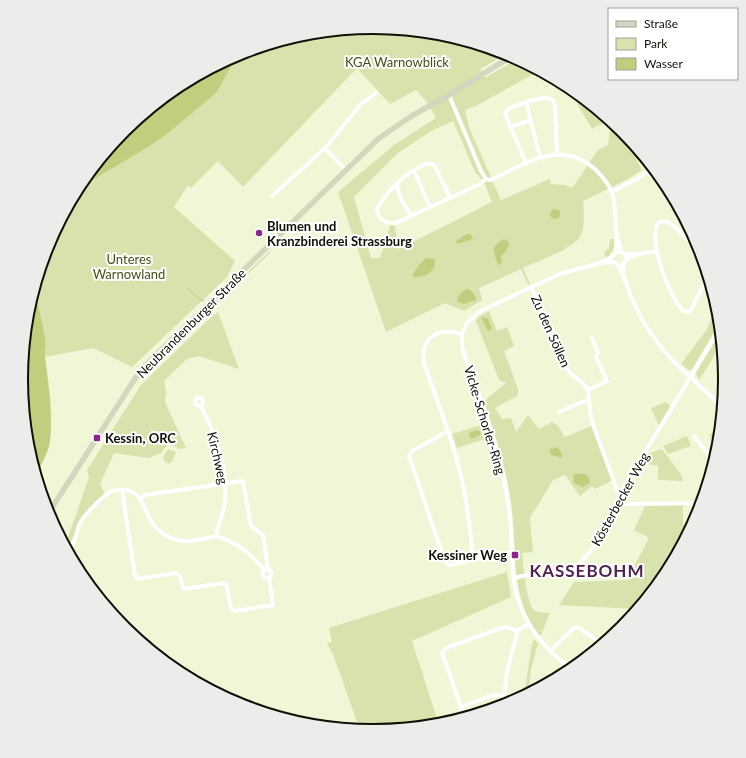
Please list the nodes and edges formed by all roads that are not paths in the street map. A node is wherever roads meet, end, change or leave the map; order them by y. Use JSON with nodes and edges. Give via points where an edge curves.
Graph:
{"nodes":[{"id":1,"x":505,"y":60,"type":"edge"},
{"id":2,"x":376,"y":93,"type":"dead end"},
{"id":3,"x":449,"y":95,"type":"junction"},
{"id":4,"x":526,"y":102,"type":"junction"},
{"id":5,"x":531,"y":120,"type":"junction"},
{"id":6,"x":510,"y":127,"type":"junction"},
{"id":7,"x":325,"y":148,"type":"junction"},
{"id":8,"x":557,"y":154,"type":"junction"},
{"id":9,"x":540,"y":157,"type":"junction"},
{"id":10,"x":526,"y":163,"type":"junction"},
{"id":11,"x":346,"y":171,"type":"junction"},
{"id":12,"x":414,"y":171,"type":"junction"},
{"id":13,"x":648,"y":171,"type":"edge"},
{"id":14,"x":486,"y":179,"type":"junction"},
{"id":15,"x":397,"y":183,"type":"junction"},
{"id":16,"x":612,"y":192,"type":"junction"},
{"id":17,"x":272,"y":196,"type":"dead end"},
{"id":18,"x":450,"y":197,"type":"junction"},
{"id":19,"x":430,"y":207,"type":"junction"},
{"id":20,"x":412,"y":215,"type":"junction"},
{"id":21,"x":689,"y":241,"type":"edge"},
{"id":22,"x":621,"y":252,"type":"junction"},
{"id":23,"x":657,"y":252,"type":"junction"},
{"id":24,"x":639,"y":254,"type":"junction"},
{"id":25,"x":613,"y":256,"type":"junction"},
{"id":26,"x":627,"y":259,"type":"junction"},
{"id":27,"x":600,"y":263,"type":"junction"},
{"id":28,"x":616,"y":264,"type":"junction"},
{"id":29,"x":623,"y":264,"type":"junction"},
{"id":30,"x":624,"y":278,"type":"junction"},
{"id":31,"x":704,"y":284,"type":"edge"},
{"id":32,"x":531,"y":288,"type":"junction"},
{"id":33,"x":462,"y":334,"type":"junction"},
{"id":34,"x":715,"y":335,"type":"edge"},
{"id":35,"x":592,"y":338,"type":"dead end"},
{"id":36,"x":690,"y":378,"type":"junction"},
{"id":37,"x":588,"y":390,"type":"junction"},
{"id":38,"x":589,"y":399,"type":"junction"},
{"id":39,"x":717,"y":402,"type":"edge"},
{"id":40,"x":200,"y":405,"type":"dead end"},
{"id":41,"x":559,"y":412,"type":"dead end"},
{"id":42,"x":448,"y":430,"type":"junction"},
{"id":43,"x":694,"y":436,"type":"dead end"},
{"id":44,"x":709,"y":455,"type":"edge"},
{"id":45,"x":225,"y":483,"type":"junction"},
{"id":46,"x":122,"y":490,"type":"junction"},
{"id":47,"x":619,"y":495,"type":"junction"},
{"id":48,"x":140,"y":498,"type":"junction"},
{"id":49,"x":695,"y":503,"type":"edge"},
{"id":50,"x":620,"y":504,"type":"junction"},
{"id":51,"x":52,"y":507,"type":"edge"},
{"id":52,"x":216,"y":536,"type":"junction"},
{"id":53,"x":71,"y":545,"type":"edge"},
{"id":54,"x":512,"y":552,"type":"junction"},
{"id":55,"x":471,"y":560,"type":"junction"},
{"id":56,"x":266,"y":570,"type":"junction"},
{"id":57,"x":573,"y":570,"type":"junction"},
{"id":58,"x":570,"y":576,"type":"dead end"},
{"id":59,"x":269,"y":578,"type":"junction"},
{"id":60,"x":514,"y":578,"type":"junction"},
{"id":61,"x":529,"y":624,"type":"junction"},
{"id":62,"x":518,"y":631,"type":"junction"},
{"id":63,"x":597,"y":641,"type":"edge"},
{"id":64,"x":550,"y":650,"type":"junction"},
{"id":65,"x":567,"y":665,"type":"edge"},
{"id":66,"x":504,"y":695,"type":"junction"},
{"id":67,"x":504,"y":699,"type":"edge"},
{"id":68,"x":461,"y":706,"type":"junction"},
{"id":69,"x":463,"y":712,"type":"edge"}],
"edges":[{"from":1,"to":3,"type":"main road","name":"Neubrandenburger Straße"},
{"from":2,"to":7,"type":"street","via":[[361,104]]},
{"from":3,"to":11,"type":"main road","name":"Neubrandenburger Straße","via":[[391,129]]},
{"from":3,"to":14,"type":"street"},
{"from":4,"to":5,"type":"street"},
{"from":4,"to":6,"type":"street","via":[[505,112]]},
{"from":4,"to":8,"type":"street","via":[[550,98],[554,102]]},
{"from":5,"to":6,"type":"street"},
{"from":5,"to":9,"type":"street"},
{"from":6,"to":10,"type":"street"},
{"from":7,"to":11,"type":"street"},
{"from":7,"to":17,"type":"street"},
{"from":8,"to":9,"type":"street"},
{"from":8,"to":16,"type":"street","via":[[579,158],[591,165],[604,178]]},
{"from":9,"to":10,"type":"street"},
{"from":10,"to":14,"type":"street","via":[[493,179]]},
{"from":11,"to":51,"type":"main road","name":"Neubrandenburger Straße","via":[[140,371]]},
{"from":12,"to":15,"type":"street"},
{"from":12,"to":18,"type":"street","via":[[428,163],[433,164]]},
{"from":12,"to":19,"type":"street"},
{"from":13,"to":16,"type":"street"},
{"from":14,"to":18,"type":"street"},
{"from":15,"to":20,"type":"street","via":[[406,209]]},
{"from":15,"to":20,"type":"street","via":[[381,200],[378,214],[388,223],[396,223]]},
{"from":16,"to":22,"type":"street"},
{"from":18,"to":19,"type":"street"},
{"from":19,"to":20,"type":"street"},
{"from":21,"to":23,"type":"street","via":[[664,221],[656,226]]},
{"from":22,"to":24,"type":"street"},
{"from":22,"to":25,"type":"street"},
{"from":22,"to":26,"type":"street"},
{"from":23,"to":24,"type":"street"},
{"from":23,"to":31,"type":"street","via":[[667,285],[683,312],[691,310]]},
{"from":24,"to":26,"type":"street"},
{"from":25,"to":27,"type":"street"},
{"from":25,"to":28,"type":"street"},
{"from":26,"to":29,"type":"street"},
{"from":27,"to":28,"type":"street"},
{"from":27,"to":32,"type":"street","via":[[560,274]]},
{"from":28,"to":29,"type":"street"},
{"from":28,"to":30,"type":"street"},
{"from":29,"to":30,"type":"street"},
{"from":30,"to":36,"type":"street","via":[[645,325],[666,354]]},
{"from":32,"to":33,"type":"street","via":[[474,315]]},
{"from":32,"to":37,"type":"street","name":"Zu den Söllen","via":[[566,368]]},
{"from":33,"to":42,"type":"street","via":[[447,332],[433,335],[423,352],[424,363]]},
{"from":33,"to":54,"type":"street","name":"Vicke-Schorler-Ring","via":[[463,352],[484,408],[502,473]]},
{"from":34,"to":36,"type":"street","name":"Kösterbecker Weg"},
{"from":35,"to":37,"type":"street","via":[[598,353],[596,357],[607,381]]},
{"from":36,"to":39,"type":"street"},
{"from":36,"to":47,"type":"street","name":"Kösterbecker Weg"},
{"from":37,"to":38,"type":"street"},
{"from":38,"to":41,"type":"street"},
{"from":38,"to":47,"type":"street","via":[[593,425]]},
{"from":40,"to":45,"type":"street","name":"Kirchweg","via":[[212,428]]},
{"from":42,"to":55,"type":"street","via":[[465,492]]},
{"from":42,"to":55,"type":"street","via":[[412,451],[409,459],[446,563],[451,565]]},
{"from":43,"to":44,"type":"street"},
{"from":45,"to":48,"type":"street","via":[[145,495]]},
{"from":45,"to":52,"type":"street","name":"Kirchweg","via":[[224,508]]},
{"from":45,"to":56,"type":"street","via":[[244,483],[250,522],[252,527],[263,535]]},
{"from":46,"to":48,"type":"street","via":[[132,492]]},
{"from":46,"to":53,"type":"street","via":[[108,493],[86,516]]},
{"from":46,"to":59,"type":"street","via":[[136,578],[178,574],[184,589],[225,584],[231,609],[236,611],[273,605]]},
{"from":47,"to":50,"type":"street","name":"Kösterbecker Weg"},
{"from":48,"to":52,"type":"street","via":[[150,520],[168,537],[191,542]]},
{"from":49,"to":50,"type":"street"},
{"from":50,"to":57,"type":"street","name":"Kösterbecker Weg","via":[[599,542]]},
{"from":52,"to":56,"type":"street","via":[[242,547]]},
{"from":54,"to":55,"type":"street"},
{"from":54,"to":60,"type":"street","name":"Vicke-Schorler-Ring"},
{"from":56,"to":59,"type":"street","via":[[272,573]]},
{"from":56,"to":59,"type":"street","via":[[263,576]]},
{"from":57,"to":58,"type":"street","name":"Kösterbecker Weg"},
{"from":57,"to":60,"type":"street"},
{"from":60,"to":61,"type":"street","name":"Vicke-Schorler-Ring","via":[[519,601]]},
{"from":61,"to":62,"type":"street"},
{"from":61,"to":64,"type":"street","name":"Vicke-Schorler-Ring"},
{"from":62,"to":66,"type":"street","via":[[510,656]]},
{"from":62,"to":68,"type":"street","via":[[504,627],[443,650],[442,656]]},
{"from":63,"to":64,"type":"street","via":[[575,627]]},
{"from":64,"to":65,"type":"street","name":"Vicke-Schorler-Ring"},
{"from":66,"to":67,"type":"street"},
{"from":66,"to":68,"type":"street","via":[[493,695]]},
{"from":68,"to":69,"type":"street"}]}
